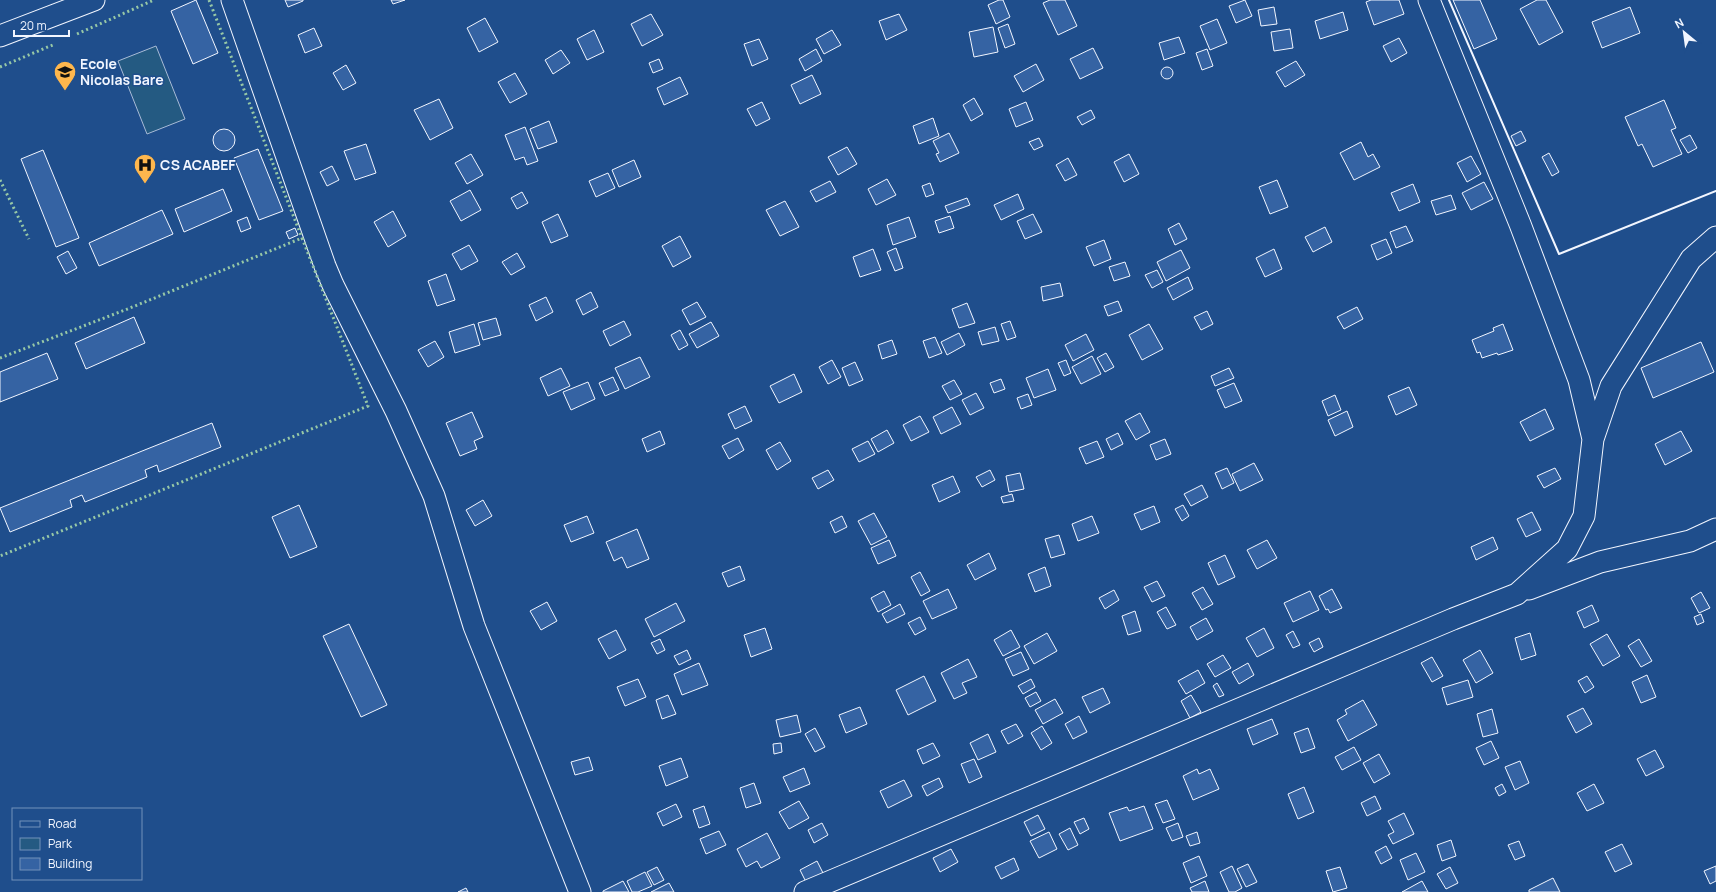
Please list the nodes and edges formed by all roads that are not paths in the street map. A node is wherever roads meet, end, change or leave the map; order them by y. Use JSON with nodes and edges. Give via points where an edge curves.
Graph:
{"nodes":[{"id":1,"x":94,"y":0,"type":"edge"},
{"id":2,"x":232,"y":0,"type":"edge"},
{"id":3,"x":1430,"y":0,"type":"edge"},
{"id":4,"x":0,"y":36,"type":"edge"},
{"id":5,"x":1716,"y":236,"type":"edge"},
{"id":6,"x":1593,"y":439,"type":"junction"},
{"id":7,"x":1716,"y":529,"type":"edge"},
{"id":8,"x":1517,"y":594,"type":"junction"},
{"id":9,"x":580,"y":892,"type":"edge"},
{"id":10,"x":805,"y":892,"type":"edge"}],
"edges":[{"from":1,"to":4,"type":"street"},
{"from":2,"to":9,"type":"street","via":[[325,266],[396,411],[434,496],[474,626]]},
{"from":3,"to":6,"type":"street","via":[[1520,224],[1579,380]]},
{"from":5,"to":6,"type":"street","via":[[1691,259],[1611,386]]},
{"from":6,"to":8,"type":"street","via":[[1584,516],[1567,549]]},
{"from":7,"to":8,"type":"street","via":[[1690,541],[1600,562]]},
{"from":8,"to":10,"type":"street","via":[[1458,616]]}]}
